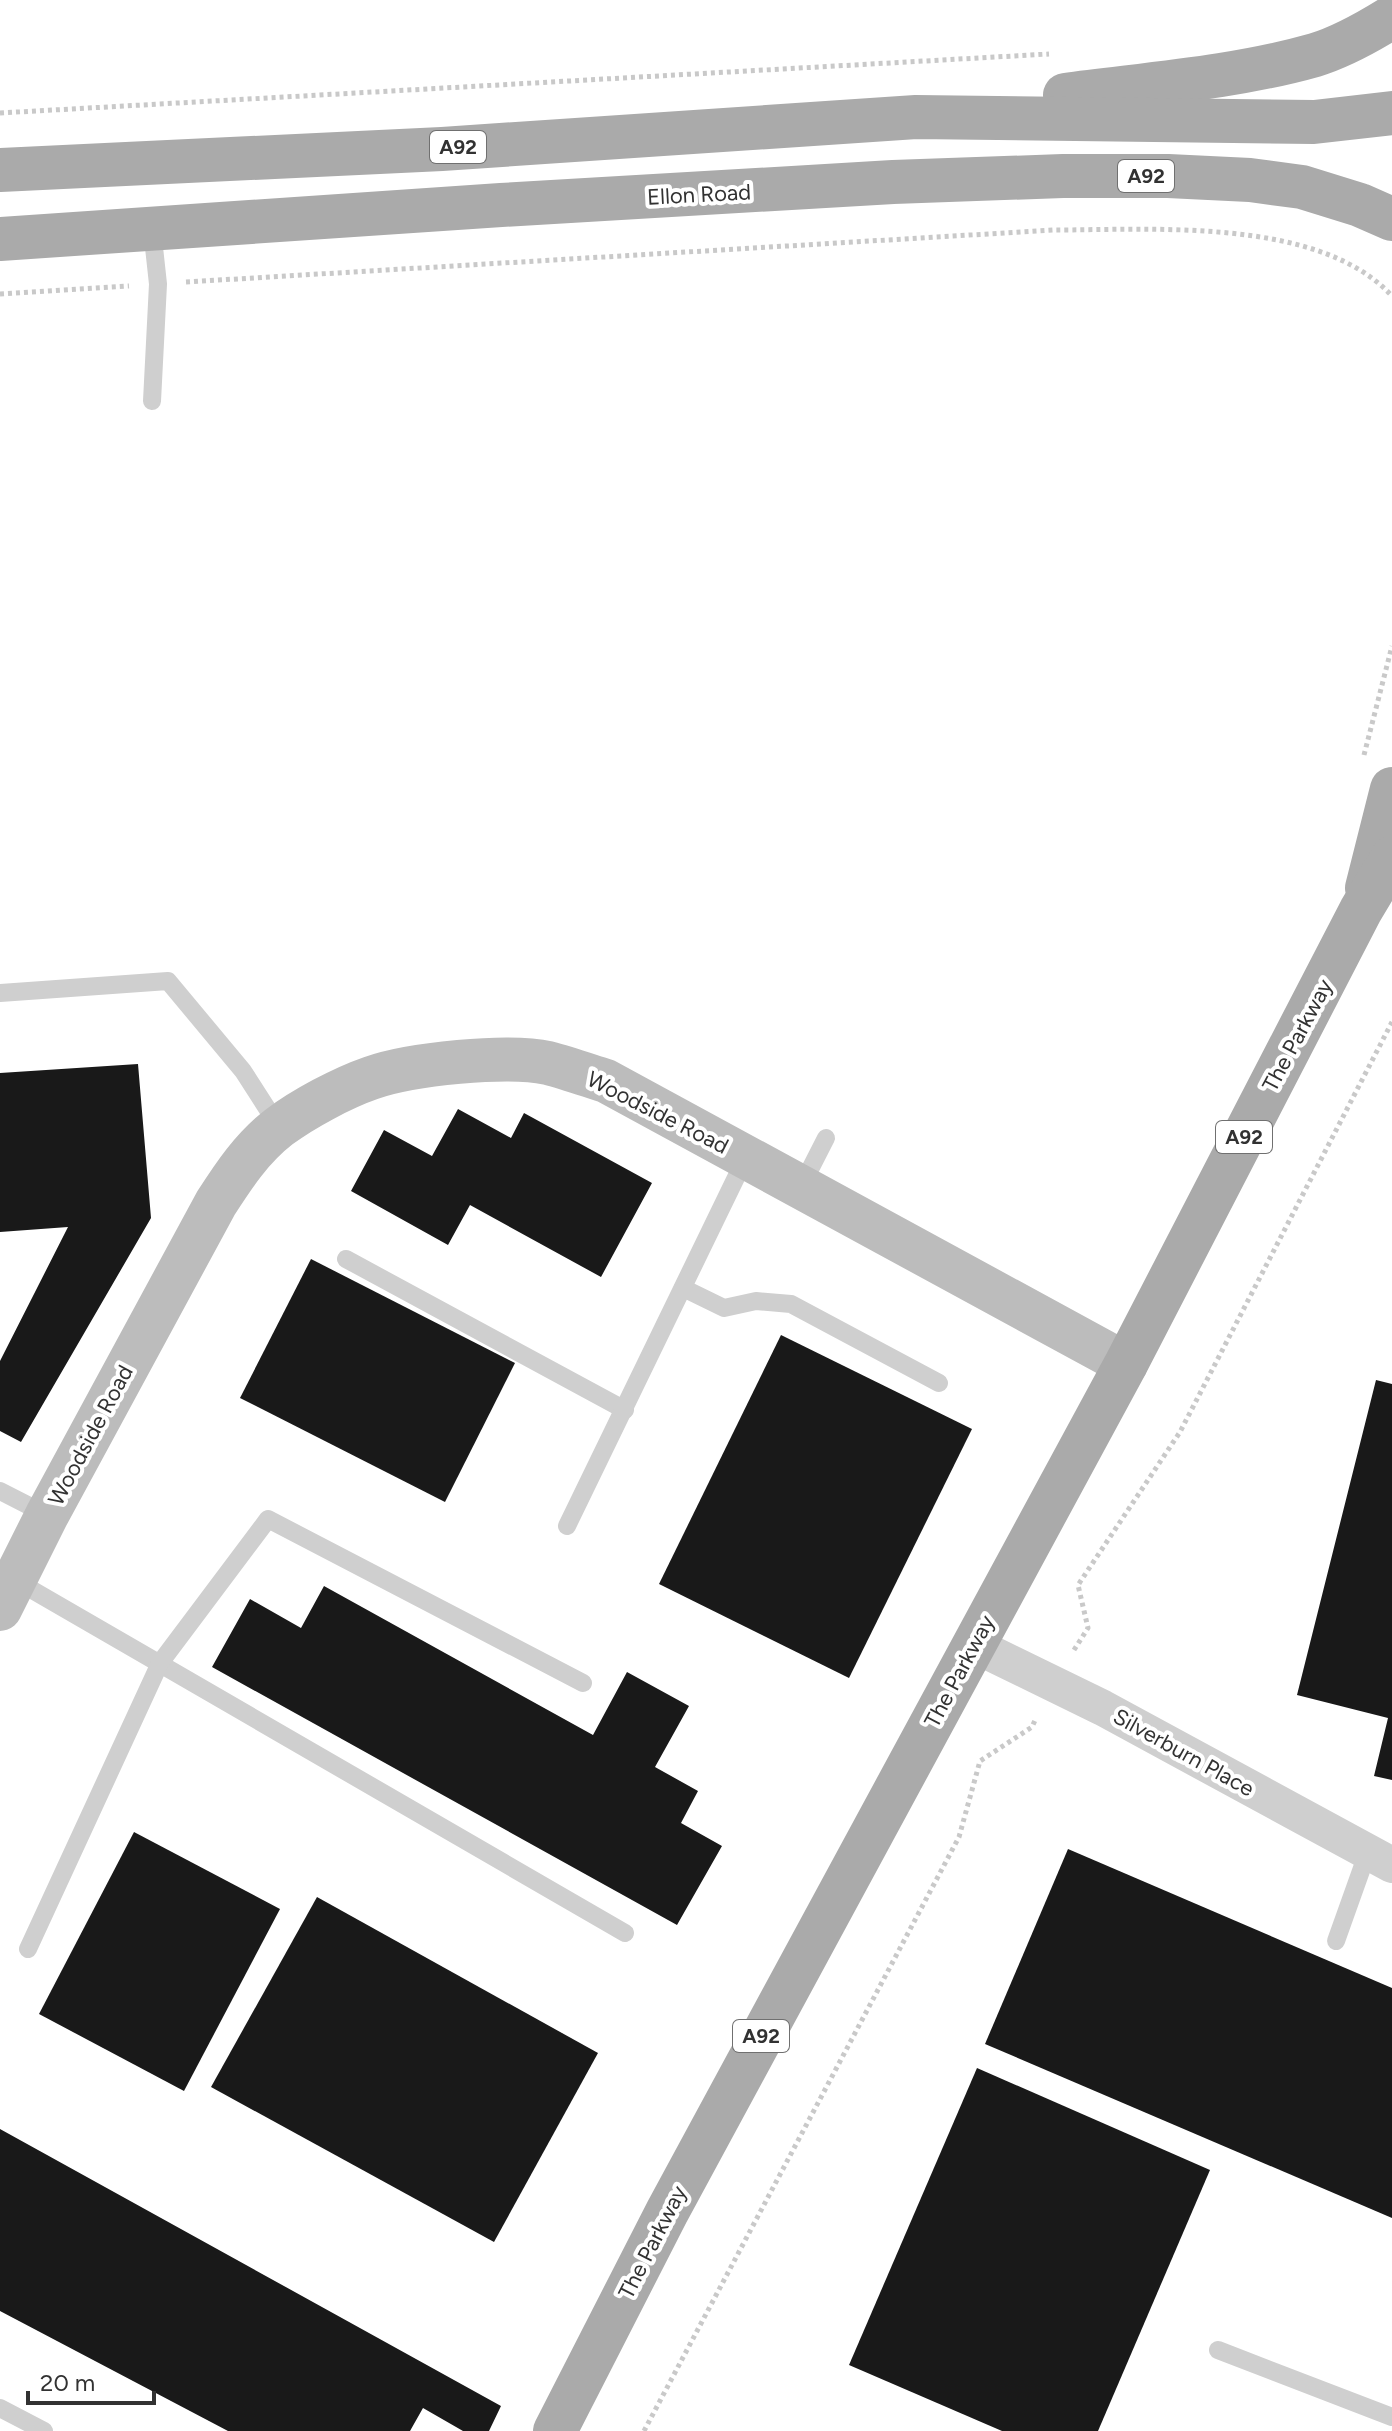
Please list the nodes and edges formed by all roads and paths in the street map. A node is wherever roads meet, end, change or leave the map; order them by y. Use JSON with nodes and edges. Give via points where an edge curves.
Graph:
{"nodes":[{"id":1,"x":1392,"y":17,"type":"edge"},
{"id":2,"x":1054,"y":53,"type":"dead end"},
{"id":3,"x":0,"y":113,"type":"edge"},
{"id":4,"x":1392,"y":113,"type":"edge"},
{"id":5,"x":916,"y":117,"type":"junction"},
{"id":6,"x":0,"y":170,"type":"edge"},
{"id":7,"x":1392,"y":219,"type":"edge"},
{"id":8,"x":152,"y":229,"type":"junction"},
{"id":9,"x":0,"y":239,"type":"edge"},
{"id":10,"x":158,"y":284,"type":"junction"},
{"id":11,"x":0,"y":294,"type":"edge"},
{"id":12,"x":1392,"y":296,"type":"edge"},
{"id":13,"x":152,"y":401,"type":"dead end"},
{"id":14,"x":1392,"y":646,"type":"edge"},
{"id":15,"x":1377,"y":777,"type":"edge"},
{"id":16,"x":1392,"y":858,"type":"edge"},
{"id":17,"x":1361,"y":910,"type":"junction"},
{"id":18,"x":0,"y":993,"type":"edge"},
{"id":19,"x":1392,"y":1022,"type":"edge"},
{"id":20,"x":279,"y":1127,"type":"junction"},
{"id":21,"x":826,"y":1138,"type":"dead end"},
{"id":22,"x":746,"y":1157,"type":"junction"},
{"id":23,"x":801,"y":1187,"type":"junction"},
{"id":24,"x":346,"y":1259,"type":"dead end"},
{"id":25,"x":683,"y":1288,"type":"junction"},
{"id":26,"x":1126,"y":1364,"type":"junction"},
{"id":27,"x":939,"y":1383,"type":"dead end"},
{"id":28,"x":625,"y":1410,"type":"junction"},
{"id":29,"x":0,"y":1491,"type":"edge"},
{"id":30,"x":47,"y":1515,"type":"junction"},
{"id":31,"x":567,"y":1526,"type":"dead end"},
{"id":32,"x":7,"y":1595,"type":"edge"},
{"id":33,"x":974,"y":1645,"type":"junction"},
{"id":34,"x":160,"y":1663,"type":"junction"},
{"id":35,"x":583,"y":1683,"type":"dead end"},
{"id":36,"x":1054,"y":1684,"type":"junction"},
{"id":37,"x":1379,"y":1860,"type":"edge"},
{"id":38,"x":625,"y":1933,"type":"dead end"},
{"id":39,"x":1336,"y":1941,"type":"dead end"},
{"id":40,"x":28,"y":1949,"type":"dead end"},
{"id":41,"x":1218,"y":2350,"type":"dead end"},
{"id":42,"x":0,"y":2408,"type":"edge"},
{"id":43,"x":1392,"y":2417,"type":"edge"},
{"id":44,"x":44,"y":2431,"type":"edge"},
{"id":45,"x":555,"y":2431,"type":"edge"},
{"id":46,"x":644,"y":2431,"type":"edge"}],
"edges":[{"from":1,"to":5,"type":"main road","via":[[1317,54],[1249,69]]},
{"from":2,"to":3,"type":"path"},
{"from":4,"to":5,"type":"main road","number":"A92","via":[[1314,122]]},
{"from":5,"to":6,"type":"main road","number":"A92","via":[[442,149]]},
{"from":7,"to":8,"type":"main road","name":"Ellon Road","number":"A92","via":[[1302,187],[1250,180],[1063,176]]},
{"from":8,"to":9,"type":"main road","name":"Ellon Road","number":"A92"},
{"from":8,"to":10,"type":"lane"},
{"from":10,"to":11,"type":"path"},
{"from":10,"to":12,"type":"path","via":[[1054,230],[1168,230],[1240,234],[1300,246],[1347,261]]},
{"from":10,"to":13,"type":"lane"},
{"from":14,"to":15,"type":"path"},
{"from":15,"to":17,"type":"main road","name":"The Parkway","number":"A92"},
{"from":16,"to":17,"type":"main road","name":"The Parkway","number":"A92"},
{"from":17,"to":26,"type":"main road","name":"The Parkway","number":"A92"},
{"from":18,"to":20,"type":"lane","via":[[168,981],[243,1071]]},
{"from":19,"to":36,"type":"path","via":[[1180,1432],[1078,1585],[1088,1628]]},
{"from":20,"to":22,"type":"street","name":"Woodside Road","via":[[372,1077],[517,1060],[606,1081]]},
{"from":20,"to":30,"type":"street","name":"Woodside Road","via":[[243,1162],[216,1203]]},
{"from":21,"to":23,"type":"lane"},
{"from":22,"to":23,"type":"street","name":"Woodside Road"},
{"from":22,"to":25,"type":"lane"},
{"from":23,"to":26,"type":"street","name":"Woodside Road"},
{"from":24,"to":28,"type":"lane"},
{"from":25,"to":27,"type":"lane","via":[[724,1308],[756,1301],[791,1304]]},
{"from":25,"to":28,"type":"lane"},
{"from":26,"to":33,"type":"main road","name":"The Parkway","number":"A92"},
{"from":28,"to":31,"type":"lane"},
{"from":29,"to":30,"type":"lane"},
{"from":30,"to":32,"type":"street","name":"Woodside Road"},
{"from":32,"to":34,"type":"lane"},
{"from":33,"to":36,"type":"street","name":"Silverburn Place"},
{"from":33,"to":45,"type":"main road","name":"The Parkway","number":"A92","via":[[667,2212]]},
{"from":34,"to":35,"type":"lane","via":[[268,1519]]},
{"from":34,"to":38,"type":"lane"},
{"from":34,"to":40,"type":"lane"},
{"from":36,"to":37,"type":"street","name":"Silverburn Place"},
{"from":36,"to":46,"type":"path","via":[[1032,1727],[980,1761],[959,1837]]},
{"from":37,"to":39,"type":"lane"},
{"from":41,"to":43,"type":"lane"},
{"from":42,"to":44,"type":"lane"}]}
